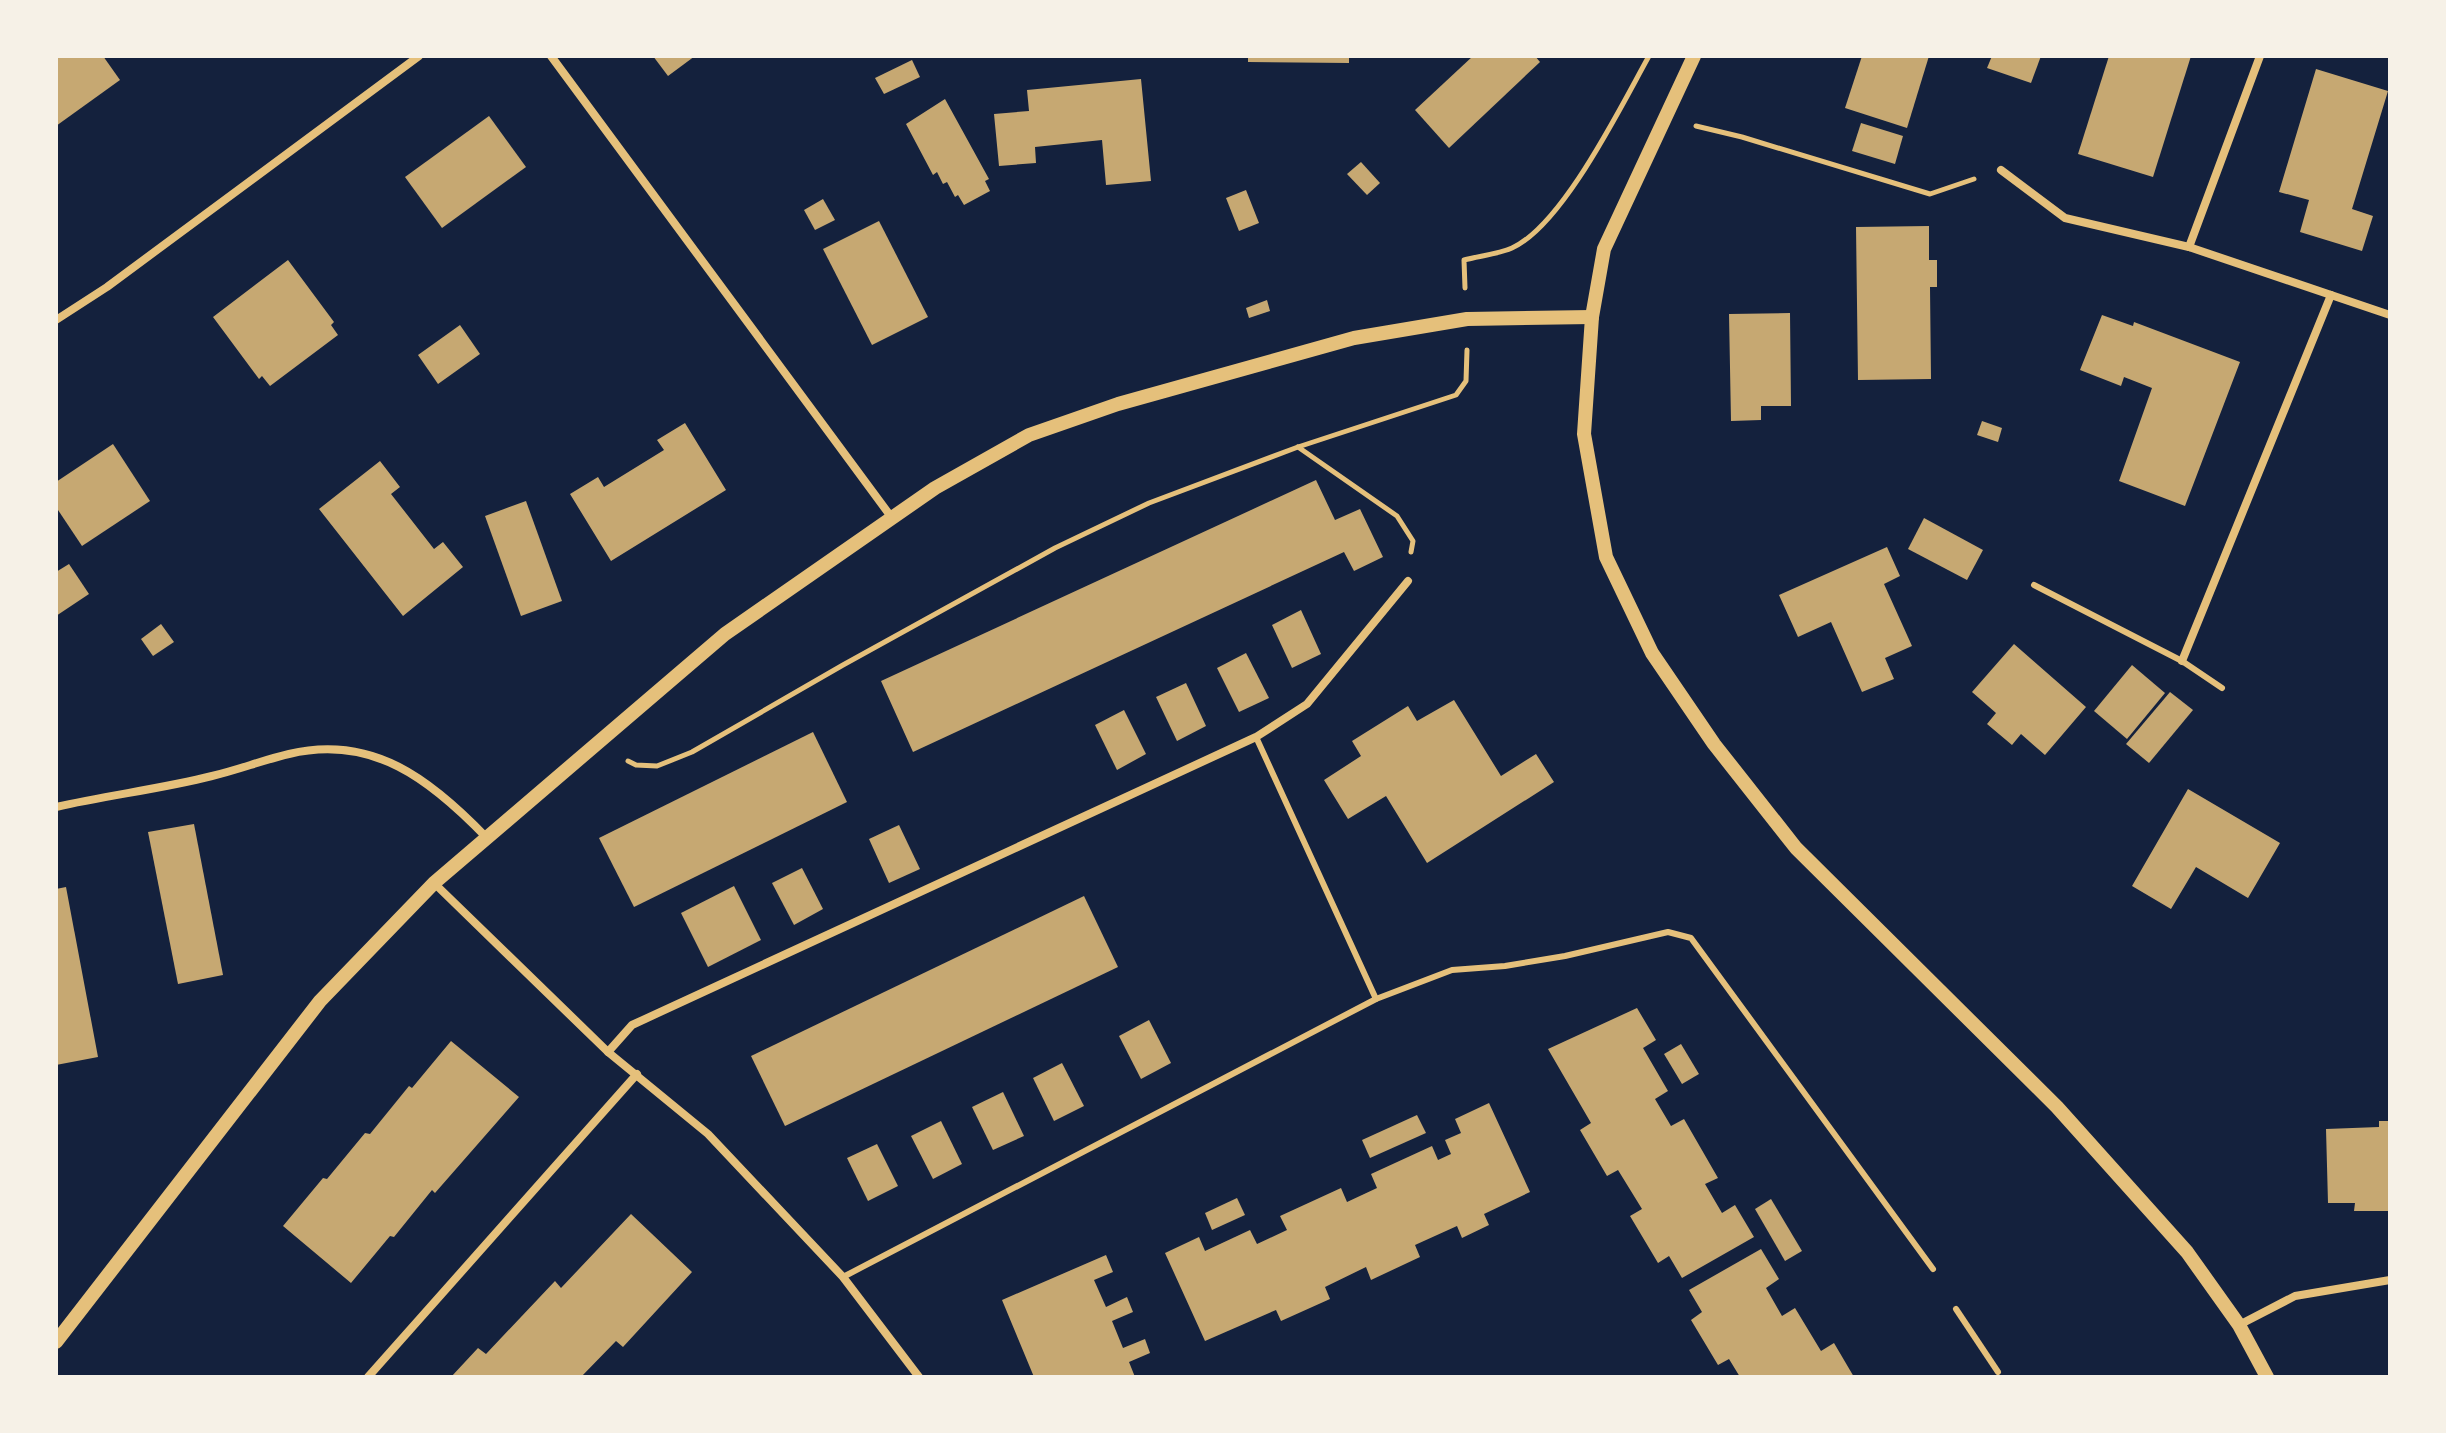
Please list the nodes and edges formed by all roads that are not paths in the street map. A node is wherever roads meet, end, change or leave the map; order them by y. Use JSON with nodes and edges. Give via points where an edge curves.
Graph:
{"nodes":[{"id":1,"x":419,"y":56,"type":"edge"},
{"id":2,"x":551,"y":56,"type":"edge"},
{"id":3,"x":1694,"y":56,"type":"edge"},
{"id":4,"x":2260,"y":56,"type":"edge"},
{"id":5,"x":2001,"y":170,"type":"road end"},
{"id":6,"x":2189,"y":247,"type":"junction"},
{"id":7,"x":2331,"y":295,"type":"junction"},
{"id":8,"x":2390,"y":315,"type":"edge"},
{"id":9,"x":1592,"y":317,"type":"junction"},
{"id":10,"x":56,"y":320,"type":"edge"},
{"id":11,"x":892,"y":518,"type":"junction"},
{"id":12,"x":1408,"y":581,"type":"road end"},
{"id":13,"x":2034,"y":585,"type":"dead end"},
{"id":14,"x":2182,"y":661,"type":"junction"},
{"id":15,"x":2222,"y":688,"type":"dead end"},
{"id":16,"x":1256,"y":737,"type":"junction"},
{"id":17,"x":56,"y":807,"type":"edge"},
{"id":18,"x":486,"y":837,"type":"junction"},
{"id":19,"x":434,"y":883,"type":"junction"},
{"id":20,"x":1376,"y":999,"type":"junction"},
{"id":21,"x":608,"y":1052,"type":"junction"},
{"id":22,"x":637,"y":1074,"type":"junction"},
{"id":23,"x":1933,"y":1269,"type":"dead end"},
{"id":24,"x":843,"y":1277,"type":"junction"},
{"id":25,"x":2390,"y":1280,"type":"edge"},
{"id":26,"x":1956,"y":1309,"type":"dead end"},
{"id":27,"x":2239,"y":1325,"type":"junction"},
{"id":28,"x":56,"y":1342,"type":"edge"},
{"id":29,"x":1998,"y":1372,"type":"dead end"},
{"id":30,"x":368,"y":1377,"type":"edge"},
{"id":31,"x":919,"y":1377,"type":"edge"},
{"id":32,"x":2267,"y":1377,"type":"edge"}],
"edges":[{"from":1,"to":10,"type":"street"},
{"from":2,"to":11,"type":"street"},
{"from":3,"to":9,"type":"street","via":[[1604,249]]},
{"from":4,"to":6,"type":"street"},
{"from":5,"to":6,"type":"street","via":[[2065,218]]},
{"from":6,"to":7,"type":"street"},
{"from":7,"to":8,"type":"street"},
{"from":7,"to":14,"type":"street"},
{"from":9,"to":11,"type":"street","via":[[1467,319],[1354,338],[1240,368],[1029,435]]},
{"from":9,"to":27,"type":"street","via":[[1584,434],[1606,557],[1652,653],[1714,744],[1796,848],[2057,1107],[2187,1252]]},
{"from":11,"to":18,"type":"street","via":[[725,634]]},
{"from":12,"to":16,"type":"street","via":[[1307,704]]},
{"from":13,"to":14,"type":"lane"},
{"from":14,"to":15,"type":"lane"},
{"from":16,"to":20,"type":"lane"},
{"from":16,"to":21,"type":"street","via":[[632,1025]]},
{"from":17,"to":18,"type":"street","via":[[328,748],[368,753],[413,773]]},
{"from":18,"to":19,"type":"street"},
{"from":19,"to":21,"type":"street"},
{"from":19,"to":28,"type":"street","via":[[320,1001]]},
{"from":20,"to":23,"type":"lane","via":[[1452,970],[1565,956],[1668,932],[1691,938]]},
{"from":20,"to":24,"type":"lane"},
{"from":21,"to":22,"type":"street"},
{"from":22,"to":24,"type":"street","via":[[708,1134]]},
{"from":22,"to":30,"type":"street"},
{"from":24,"to":31,"type":"street"},
{"from":25,"to":27,"type":"street","via":[[2295,1296]]},
{"from":26,"to":29,"type":"lane"},
{"from":27,"to":32,"type":"street"}]}
